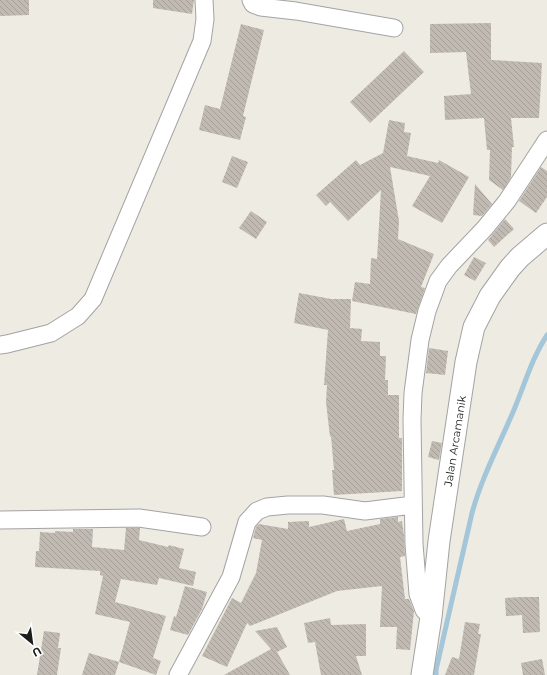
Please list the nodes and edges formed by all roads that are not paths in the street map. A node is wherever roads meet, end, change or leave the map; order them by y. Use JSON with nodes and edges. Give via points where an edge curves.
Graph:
{"nodes":[{"id":1,"x":204,"y":0,"type":"edge"},
{"id":2,"x":250,"y":0,"type":"edge"},
{"id":3,"x":394,"y":28,"type":"dead end"},
{"id":4,"x":547,"y":140,"type":"edge"},
{"id":5,"x":547,"y":234,"type":"edge"},
{"id":6,"x":0,"y":345,"type":"edge"},
{"id":7,"x":413,"y":505,"type":"junction"},
{"id":8,"x":0,"y":520,"type":"edge"},
{"id":9,"x":202,"y":527,"type":"dead end"},
{"id":10,"x":431,"y":617,"type":"junction"},
{"id":11,"x":178,"y":675,"type":"edge"},
{"id":12,"x":422,"y":675,"type":"edge"}],
"edges":[{"from":1,"to":6,"type":"street","via":[[202,41],[93,299],[78,316],[51,333]]},
{"from":2,"to":3,"type":"street","via":[[261,7]]},
{"from":4,"to":7,"type":"street","via":[[485,228],[448,266],[432,294],[420,340],[413,393]]},
{"from":5,"to":10,"type":"street","name":"Jalan Arcamanik","via":[[510,268],[490,296],[474,327],[466,362],[439,541]]},
{"from":7,"to":10,"type":"street","via":[[418,594],[424,610]]},
{"from":7,"to":11,"type":"street","via":[[365,511],[323,505],[288,505],[267,507],[257,511],[247,522],[231,577]]},
{"from":8,"to":9,"type":"street","via":[[139,518]]},
{"from":10,"to":12,"type":"street","name":"Jalan Arcamanik"}]}
